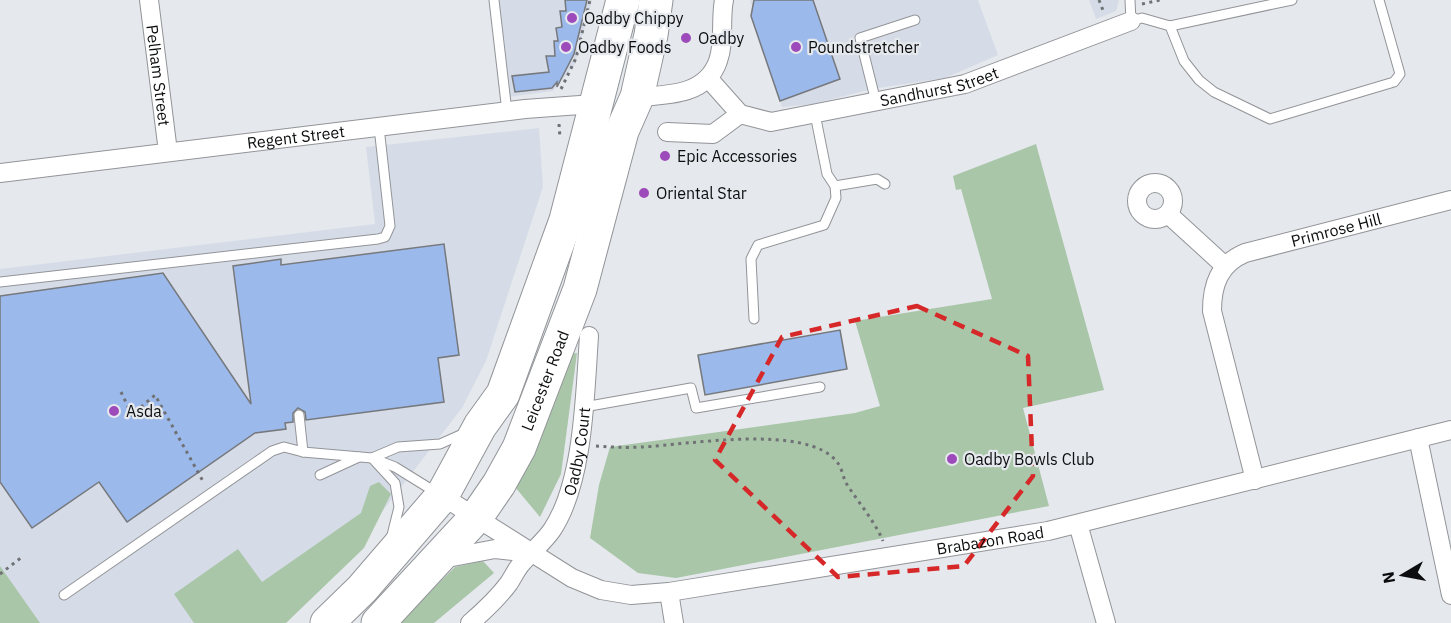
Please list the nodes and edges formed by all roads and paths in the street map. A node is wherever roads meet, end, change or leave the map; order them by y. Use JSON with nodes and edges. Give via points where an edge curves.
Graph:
{"nodes":[{"id":1,"x":148,"y":0,"type":"edge"},
{"id":2,"x":494,"y":0,"type":"edge"},
{"id":3,"x":590,"y":0,"type":"edge"},
{"id":4,"x":622,"y":0,"type":"edge"},
{"id":5,"x":638,"y":0,"type":"edge"},
{"id":6,"x":656,"y":0,"type":"edge"},
{"id":7,"x":724,"y":0,"type":"edge"},
{"id":8,"x":1130,"y":0,"type":"edge"},
{"id":9,"x":1292,"y":0,"type":"edge"},
{"id":10,"x":1379,"y":0,"type":"edge"},
{"id":11,"x":915,"y":20,"type":"dead end"},
{"id":12,"x":1131,"y":21,"type":"junction"},
{"id":13,"x":1170,"y":26,"type":"junction"},
{"id":14,"x":708,"y":78,"type":"junction"},
{"id":15,"x":637,"y":97,"type":"junction"},
{"id":16,"x":876,"y":102,"type":"junction"},
{"id":17,"x":594,"y":104,"type":"junction"},
{"id":18,"x":556,"y":106,"type":"junction"},
{"id":19,"x":507,"y":112,"type":"junction"},
{"id":20,"x":740,"y":114,"type":"junction"},
{"id":21,"x":815,"y":114,"type":"junction"},
{"id":22,"x":378,"y":128,"type":"junction"},
{"id":23,"x":667,"y":132,"type":"dead end"},
{"id":24,"x":560,"y":143,"type":"dead end"},
{"id":25,"x":168,"y":152,"type":"junction"},
{"id":26,"x":0,"y":173,"type":"edge"},
{"id":27,"x":885,"y":184,"type":"dead end"},
{"id":28,"x":835,"y":186,"type":"junction"},
{"id":29,"x":1451,"y":200,"type":"edge"},
{"id":30,"x":1168,"y":214,"type":"dead end"},
{"id":31,"x":1225,"y":266,"type":"junction"},
{"id":32,"x":0,"y":282,"type":"edge"},
{"id":33,"x":580,"y":289,"type":"junction"},
{"id":34,"x":754,"y":319,"type":"dead end"},
{"id":35,"x":589,"y":336,"type":"dead end"},
{"id":36,"x":820,"y":387,"type":"dead end"},
{"id":37,"x":121,"y":392,"type":"dead end"},
{"id":38,"x":503,"y":394,"type":"junction"},
{"id":39,"x":584,"y":407,"type":"junction"},
{"id":40,"x":298,"y":415,"type":"dead end"},
{"id":41,"x":480,"y":426,"type":"junction"},
{"id":42,"x":1451,"y":430,"type":"edge"},
{"id":43,"x":1418,"y":438,"type":"junction"},
{"id":44,"x":579,"y":444,"type":"junction"},
{"id":45,"x":303,"y":452,"type":"junction"},
{"id":46,"x":361,"y":456,"type":"junction"},
{"id":47,"x":372,"y":458,"type":"junction"},
{"id":48,"x":320,"y":475,"type":"dead end"},
{"id":49,"x":1255,"y":480,"type":"junction"},
{"id":50,"x":212,"y":494,"type":"junction"},
{"id":51,"x":442,"y":496,"type":"junction"},
{"id":52,"x":477,"y":516,"type":"junction"},
{"id":53,"x":1078,"y":524,"type":"junction"},
{"id":54,"x":532,"y":553,"type":"junction"},
{"id":55,"x":22,"y":556,"type":"dead end"},
{"id":56,"x":886,"y":557,"type":"junction"},
{"id":57,"x":432,"y":562,"type":"junction"},
{"id":58,"x":0,"y":574,"type":"edge"},
{"id":59,"x":362,"y":589,"type":"junction"},
{"id":60,"x":669,"y":592,"type":"junction"},
{"id":61,"x":64,"y":595,"type":"dead end"},
{"id":62,"x":1451,"y":595,"type":"edge"},
{"id":63,"x":327,"y":623,"type":"edge"},
{"id":64,"x":352,"y":623,"type":"edge"},
{"id":65,"x":378,"y":623,"type":"edge"},
{"id":66,"x":470,"y":623,"type":"edge"},
{"id":67,"x":674,"y":623,"type":"edge"},
{"id":68,"x":1107,"y":623,"type":"edge"}],
"edges":[{"from":1,"to":25,"type":"street","name":"Pelham Street"},
{"from":2,"to":19,"type":"lane"},
{"from":3,"to":18,"type":"path","via":[[576,58]]},
{"from":4,"to":17,"type":"highway","name":"Leicester Road"},
{"from":5,"to":17,"type":"highway","via":[[621,83]]},
{"from":6,"to":15,"type":"highway","name":"Leicester Road"},
{"from":7,"to":14,"type":"street","via":[[718,62]]},
{"from":8,"to":12,"type":"lane"},
{"from":9,"to":13,"type":"lane"},
{"from":10,"to":13,"type":"lane","via":[[1398,78],[1270,119],[1214,92],[1199,80],[1184,61]]},
{"from":11,"to":16,"type":"lane","via":[[860,38]]},
{"from":12,"to":13,"type":"lane","via":[[1142,18]]},
{"from":12,"to":16,"type":"street","name":"Sandhurst Street","via":[[965,84]]},
{"from":14,"to":15,"type":"street","via":[[684,93]]},
{"from":14,"to":20,"type":"street"},
{"from":15,"to":17,"type":"highway"},
{"from":15,"to":33,"type":"highway","name":"Leicester Road","via":[[622,131]]},
{"from":15,"to":38,"type":"highway","via":[[609,117],[598,145],[566,283],[542,333]]},
{"from":16,"to":21,"type":"street","name":"Sandhurst Street"},
{"from":17,"to":18,"type":"street","name":"Regent Street"},
{"from":17,"to":38,"type":"highway","name":"Leicester Road","via":[[566,220]]},
{"from":18,"to":19,"type":"street","name":"Regent Street"},
{"from":18,"to":24,"type":"path"},
{"from":19,"to":22,"type":"street","name":"Regent Street"},
{"from":20,"to":21,"type":"street","name":"Sandhurst Street","via":[[771,122]]},
{"from":20,"to":23,"type":"street","via":[[713,134]]},
{"from":21,"to":28,"type":"lane","via":[[827,174]]},
{"from":22,"to":25,"type":"street","name":"Regent Street"},
{"from":22,"to":32,"type":"lane","via":[[390,226],[385,237]]},
{"from":25,"to":26,"type":"street","name":"Regent Street"},
{"from":27,"to":28,"type":"lane","via":[[877,179]]},
{"from":28,"to":34,"type":"lane","via":[[836,198],[824,225],[758,245],[753,251]]},
{"from":29,"to":31,"type":"street","name":"Primrose Hill","via":[[1245,253]]},
{"from":30,"to":31,"type":"street"},
{"from":31,"to":49,"type":"street","via":[[1212,293],[1212,311]]},
{"from":33,"to":51,"type":"highway","via":[[483,471],[469,487]]},
{"from":33,"to":52,"type":"highway","name":"Leicester Road","via":[[519,448]]},
{"from":35,"to":39,"type":"street","name":"Oadby Court"},
{"from":36,"to":39,"type":"lane","via":[[696,408],[691,388]]},
{"from":37,"to":50,"type":"path","via":[[132,415],[155,395]]},
{"from":38,"to":41,"type":"highway","name":"Leicester Road"},
{"from":39,"to":44,"type":"street","name":"Oadby Court"},
{"from":40,"to":45,"type":"lane"},
{"from":41,"to":47,"type":"lane","via":[[440,444],[398,447]]},
{"from":41,"to":51,"type":"highway","name":"Leicester Road"},
{"from":42,"to":43,"type":"street","name":"Brabazon Road"},
{"from":43,"to":49,"type":"street","name":"Brabazon Road"},
{"from":43,"to":62,"type":"street"},
{"from":44,"to":54,"type":"street","name":"Oadby Court","via":[[566,498],[553,528]]},
{"from":44,"to":56,"type":"path","via":[[644,447],[759,439],[820,450],[837,462],[883,539]]},
{"from":45,"to":46,"type":"lane"},
{"from":45,"to":50,"type":"lane","via":[[284,447],[272,451]]},
{"from":46,"to":47,"type":"lane"},
{"from":46,"to":48,"type":"lane"},
{"from":47,"to":51,"type":"lane","via":[[395,467]]},
{"from":47,"to":59,"type":"lane","via":[[395,483],[399,507],[395,528]]},
{"from":49,"to":53,"type":"street","name":"Brabazon Road"},
{"from":50,"to":61,"type":"lane"},
{"from":51,"to":52,"type":"street","name":"Brabazon Road"},
{"from":51,"to":59,"type":"highway","name":"Leicester Road"},
{"from":52,"to":54,"type":"street","name":"Brabazon Road"},
{"from":52,"to":57,"type":"highway","name":"Leicester Road"},
{"from":52,"to":64,"type":"highway","via":[[451,519],[372,609]]},
{"from":53,"to":56,"type":"street","name":"Brabazon Road"},
{"from":53,"to":68,"type":"street"},
{"from":54,"to":57,"type":"street","name":"Brabazon Road","via":[[495,549]]},
{"from":54,"to":60,"type":"street","name":"Brabazon Road","via":[[600,590],[631,595]]},
{"from":54,"to":66,"type":"street","name":"Oadby Court","via":[[490,605]]},
{"from":55,"to":58,"type":"path"},
{"from":56,"to":60,"type":"street","name":"Brabazon Road"},
{"from":57,"to":65,"type":"highway","name":"Leicester Road"},
{"from":59,"to":63,"type":"highway","name":"Leicester Road"},
{"from":60,"to":67,"type":"street"}]}
